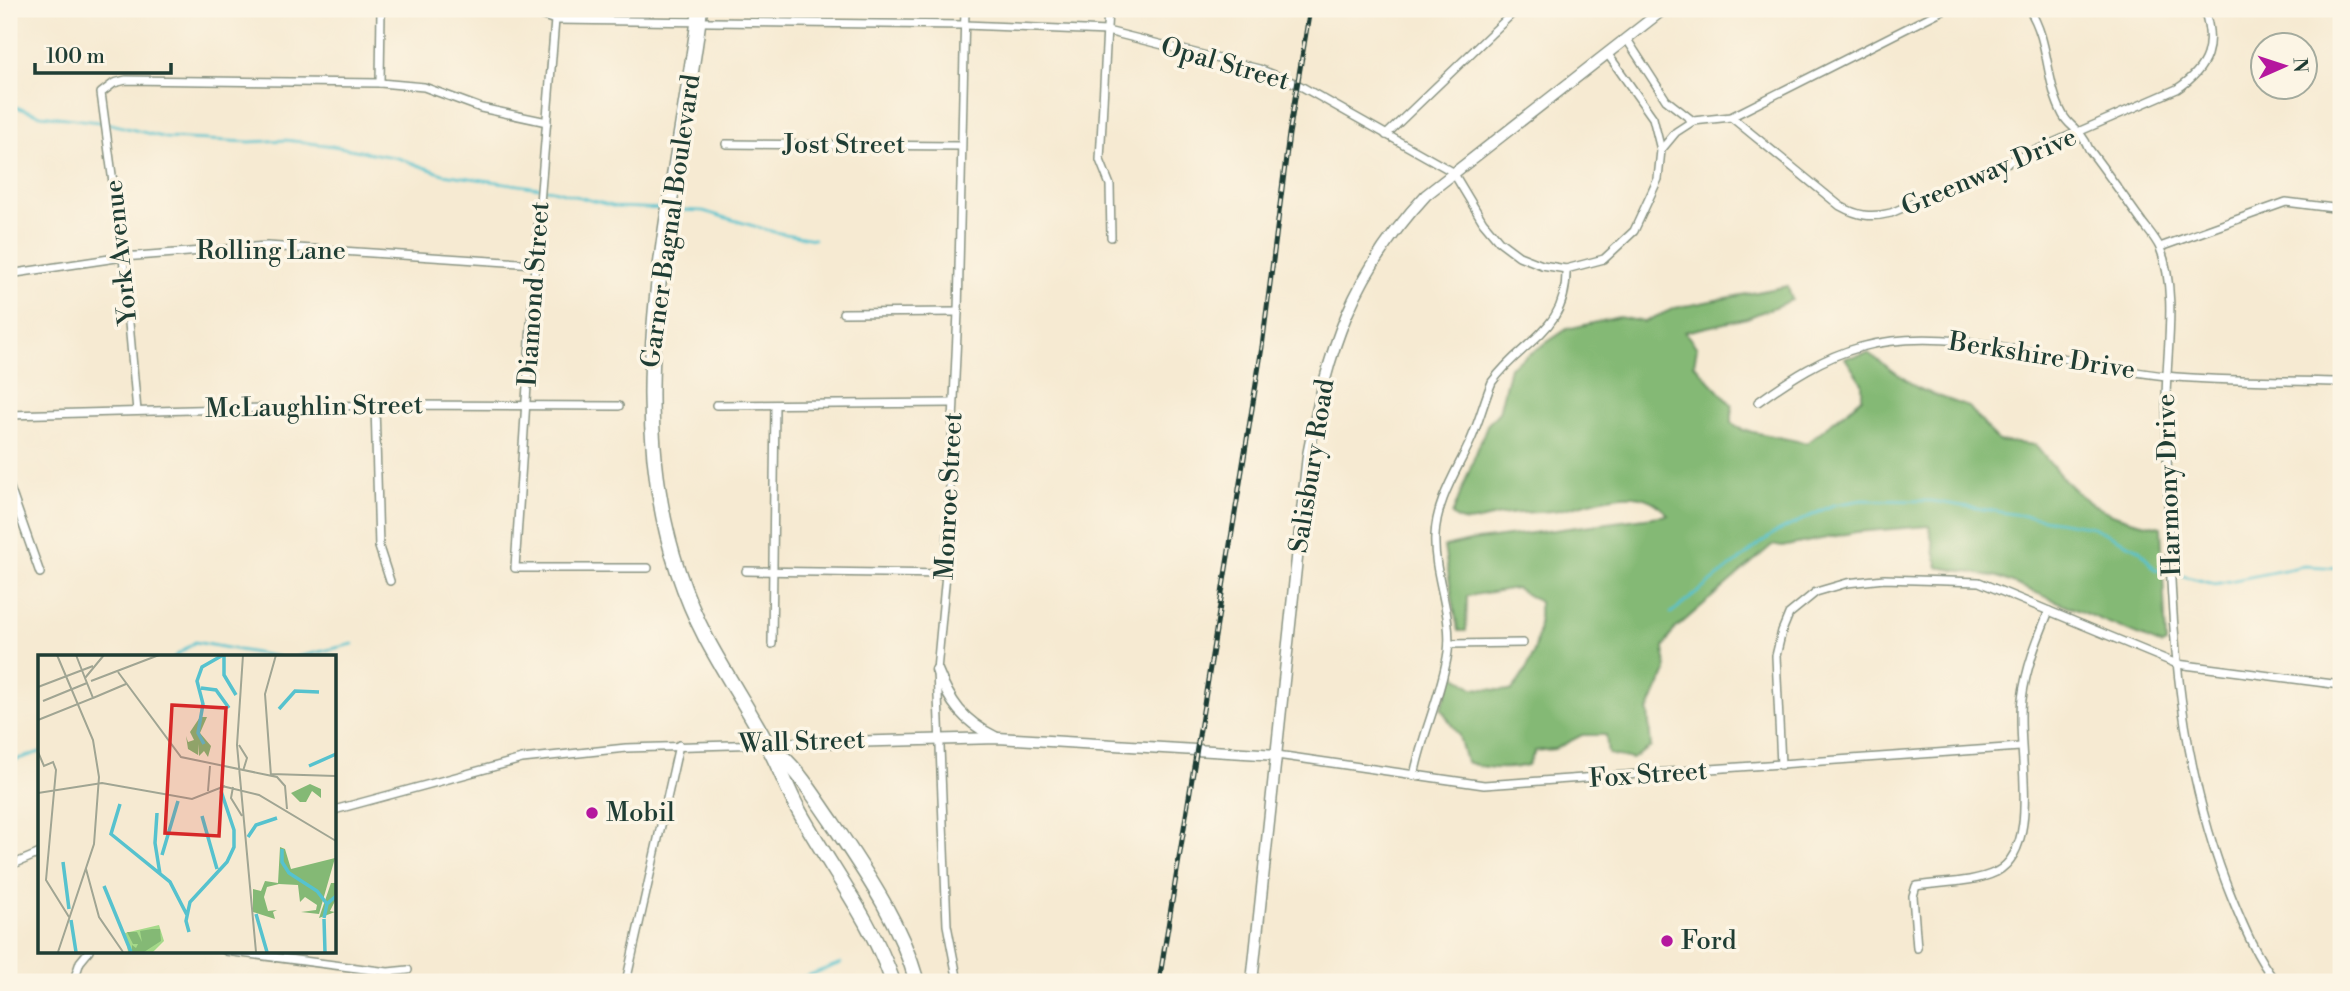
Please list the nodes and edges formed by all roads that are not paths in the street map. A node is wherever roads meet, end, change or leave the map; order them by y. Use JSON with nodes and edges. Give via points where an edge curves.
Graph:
{"nodes":[{"id":1,"x":381,"y":9,"type":"edge"},
{"id":2,"x":523,"y":9,"type":"edge"},
{"id":3,"x":965,"y":9,"type":"edge"},
{"id":4,"x":1108,"y":9,"type":"edge"},
{"id":5,"x":1517,"y":9,"type":"edge"},
{"id":6,"x":1664,"y":9,"type":"edge"},
{"id":7,"x":1945,"y":9,"type":"edge"},
{"id":8,"x":2029,"y":9,"type":"edge"},
{"id":9,"x":2204,"y":9,"type":"edge"},
{"id":10,"x":699,"y":15,"type":"edge"},
{"id":11,"x":555,"y":20,"type":"junction"},
{"id":12,"x":965,"y":24,"type":"junction"},
{"id":13,"x":1107,"y":31,"type":"junction"},
{"id":14,"x":1626,"y":38,"type":"junction"},
{"id":15,"x":1607,"y":53,"type":"junction"},
{"id":16,"x":380,"y":83,"type":"junction"},
{"id":17,"x":1731,"y":117,"type":"junction"},
{"id":18,"x":1693,"y":121,"type":"junction"},
{"id":19,"x":547,"y":122,"type":"junction"},
{"id":20,"x":2082,"y":132,"type":"junction"},
{"id":21,"x":1386,"y":135,"type":"junction"},
{"id":22,"x":726,"y":144,"type":"dead end"},
{"id":23,"x":961,"y":146,"type":"junction"},
{"id":24,"x":1661,"y":150,"type":"junction"},
{"id":25,"x":1453,"y":172,"type":"junction"},
{"id":26,"x":2341,"y":209,"type":"edge"},
{"id":27,"x":1111,"y":237,"type":"dead end"},
{"id":28,"x":2160,"y":247,"type":"junction"},
{"id":29,"x":123,"y":257,"type":"junction"},
{"id":30,"x":534,"y":264,"type":"junction"},
{"id":31,"x":1566,"y":270,"type":"junction"},
{"id":32,"x":9,"y":274,"type":"edge"},
{"id":33,"x":958,"y":312,"type":"junction"},
{"id":34,"x":843,"y":313,"type":"dead end"},
{"id":35,"x":2166,"y":376,"type":"junction"},
{"id":36,"x":2341,"y":382,"type":"edge"},
{"id":37,"x":1758,"y":402,"type":"dead end"},
{"id":38,"x":953,"y":403,"type":"junction"},
{"id":39,"x":375,"y":405,"type":"junction"},
{"id":40,"x":526,"y":405,"type":"junction"},
{"id":41,"x":716,"y":405,"type":"dead end"},
{"id":42,"x":775,"y":405,"type":"junction"},
{"id":43,"x":619,"y":406,"type":"dead end"},
{"id":44,"x":137,"y":411,"type":"junction"},
{"id":45,"x":9,"y":415,"type":"edge"},
{"id":46,"x":9,"y":485,"type":"edge"},
{"id":47,"x":648,"y":568,"type":"dead end"},
{"id":48,"x":747,"y":571,"type":"dead end"},
{"id":49,"x":773,"y":572,"type":"junction"},
{"id":50,"x":40,"y":573,"type":"dead end"},
{"id":51,"x":946,"y":574,"type":"junction"},
{"id":52,"x":390,"y":581,"type":"dead end"},
{"id":53,"x":2049,"y":611,"type":"junction"},
{"id":54,"x":1523,"y":643,"type":"dead end"},
{"id":55,"x":772,"y":644,"type":"dead end"},
{"id":56,"x":1449,"y":644,"type":"junction"},
{"id":57,"x":2176,"y":664,"type":"junction"},
{"id":58,"x":937,"y":670,"type":"junction"},
{"id":59,"x":2341,"y":685,"type":"edge"},
{"id":60,"x":938,"y":737,"type":"junction"},
{"id":61,"x":998,"y":738,"type":"junction"},
{"id":62,"x":768,"y":744,"type":"junction"},
{"id":63,"x":679,"y":745,"type":"junction"},
{"id":64,"x":2020,"y":747,"type":"junction"},
{"id":65,"x":1277,"y":755,"type":"junction"},
{"id":66,"x":1781,"y":765,"type":"junction"},
{"id":67,"x":1414,"y":776,"type":"junction"},
{"id":68,"x":336,"y":809,"type":"edge"},
{"id":69,"x":38,"y":854,"type":"edge"},
{"id":70,"x":9,"y":866,"type":"edge"},
{"id":71,"x":1917,"y":948,"type":"dead end"},
{"id":72,"x":87,"y":953,"type":"edge"},
{"id":73,"x":241,"y":953,"type":"edge"},
{"id":74,"x":408,"y":970,"type":"dead end"},
{"id":75,"x":74,"y":980,"type":"dead end"},
{"id":76,"x":626,"y":982,"type":"edge"},
{"id":77,"x":893,"y":982,"type":"edge"},
{"id":78,"x":917,"y":982,"type":"edge"},
{"id":79,"x":958,"y":982,"type":"edge"},
{"id":80,"x":1252,"y":982,"type":"edge"},
{"id":81,"x":2276,"y":982,"type":"edge"}],
"edges":[{"from":1,"to":16,"type":"street"},
{"from":2,"to":11,"type":"street","name":"Opal Street"},
{"from":3,"to":12,"type":"street","name":"Monroe Street"},
{"from":4,"to":13,"type":"street"},
{"from":5,"to":21,"type":"street"},
{"from":6,"to":14,"type":"street","name":"Salisbury Road"},
{"from":7,"to":17,"type":"street"},
{"from":8,"to":20,"type":"street","name":"Harmony Drive","via":[[2044,42],[2064,117]]},
{"from":9,"to":20,"type":"street","name":"Greenway Drive","via":[[2209,53],[2193,78]]},
{"from":10,"to":11,"type":"street","name":"Opal Street"},
{"from":10,"to":12,"type":"street","name":"Opal Street"},
{"from":10,"to":62,"type":"highway","name":"Garner Bagnal Boulevard","via":[[657,291],[649,375],[653,454],[668,540],[684,590],[706,638]]},
{"from":11,"to":19,"type":"street","name":"Diamond Street"},
{"from":12,"to":13,"type":"street","name":"Opal Street"},
{"from":12,"to":23,"type":"street","name":"Monroe Street"},
{"from":13,"to":21,"type":"street","name":"Opal Street","via":[[1259,69],[1297,84]]},
{"from":13,"to":27,"type":"street","via":[[1100,160],[1111,192]]},
{"from":14,"to":15,"type":"street","name":"Salisbury Road"},
{"from":14,"to":18,"type":"street","via":[[1666,100]]},
{"from":15,"to":24,"type":"street","via":[[1653,118]]},
{"from":15,"to":25,"type":"street","name":"Salisbury Road"},
{"from":16,"to":19,"type":"street","via":[[424,88],[481,108]]},
{"from":16,"to":29,"type":"street","name":"York Avenue","via":[[114,83],[101,93]]},
{"from":17,"to":18,"type":"street"},
{"from":17,"to":20,"type":"street","name":"Greenway Drive","via":[[1840,206],[1873,217]]},
{"from":18,"to":24,"type":"street"},
{"from":19,"to":30,"type":"street","name":"Diamond Street"},
{"from":20,"to":28,"type":"street","name":"Harmony Drive","via":[[2089,149]]},
{"from":21,"to":25,"type":"street","name":"Opal Street"},
{"from":22,"to":23,"type":"street","name":"Jost Street"},
{"from":23,"to":33,"type":"street","name":"Monroe Street"},
{"from":24,"to":31,"type":"street","via":[[1658,179],[1634,231],[1604,259]]},
{"from":25,"to":31,"type":"street","via":[[1499,241],[1530,260]]},
{"from":25,"to":65,"type":"street","name":"Salisbury Road","via":[[1402,220],[1354,296],[1336,336],[1308,455]]},
{"from":26,"to":28,"type":"street","via":[[2286,202]]},
{"from":28,"to":35,"type":"street","name":"Harmony Drive","via":[[2169,302]]},
{"from":29,"to":30,"type":"street","name":"Rolling Lane","via":[[296,247]]},
{"from":29,"to":32,"type":"street","name":"Rolling Lane"},
{"from":29,"to":44,"type":"street","name":"York Avenue"},
{"from":30,"to":40,"type":"street","name":"Diamond Street"},
{"from":31,"to":56,"type":"street","via":[[1558,314],[1492,382],[1440,506],[1435,567]]},
{"from":33,"to":34,"type":"street"},
{"from":33,"to":38,"type":"street","name":"Monroe Street"},
{"from":35,"to":36,"type":"street","name":"Berkshire Drive"},
{"from":35,"to":37,"type":"street","name":"Berkshire Drive","via":[[1975,344],[1899,340],[1861,347],[1825,361]]},
{"from":35,"to":57,"type":"street","name":"Harmony Drive"},
{"from":38,"to":42,"type":"street"},
{"from":38,"to":51,"type":"street","name":"Monroe Street"},
{"from":39,"to":40,"type":"street","name":"McLaughlin Street"},
{"from":39,"to":44,"type":"street","name":"McLaughlin Street"},
{"from":39,"to":52,"type":"street","via":[[379,547]]},
{"from":40,"to":43,"type":"street","name":"McLaughlin Street"},
{"from":40,"to":47,"type":"street","name":"Diamond Street","via":[[515,568]]},
{"from":41,"to":42,"type":"street"},
{"from":42,"to":49,"type":"street"},
{"from":44,"to":45,"type":"street","name":"McLaughlin Street"},
{"from":46,"to":50,"type":"street"},
{"from":48,"to":49,"type":"street"},
{"from":49,"to":51,"type":"street"},
{"from":49,"to":55,"type":"street"},
{"from":51,"to":58,"type":"street","name":"Monroe Street"},
{"from":53,"to":57,"type":"street"},
{"from":53,"to":64,"type":"street","via":[[2031,655],[2021,701]]},
{"from":53,"to":66,"type":"street","via":[[2001,589],[1957,579],[1884,579],[1816,592],[1789,614],[1776,656]]},
{"from":54,"to":56,"type":"street"},
{"from":56,"to":67,"type":"street"},
{"from":57,"to":59,"type":"street"},
{"from":57,"to":81,"type":"street","name":"Harmony Drive","via":[[2189,759],[2216,859],[2241,919]]},
{"from":58,"to":60,"type":"street","name":"Monroe Street"},
{"from":58,"to":61,"type":"street","via":[[956,711]]},
{"from":60,"to":61,"type":"street","name":"Wall Street"},
{"from":60,"to":62,"type":"street","name":"Wall Street"},
{"from":60,"to":79,"type":"street","name":"Monroe Street","via":[[947,925]]},
{"from":61,"to":65,"type":"street","name":"Wall Street"},
{"from":62,"to":63,"type":"street","name":"Wall Street"},
{"from":62,"to":77,"type":"highway","name":"Garner Bagnal Boulevard","via":[[799,811],[877,941]]},
{"from":62,"to":78,"type":"highway","name":"Garner Bagnal Boulevard","via":[[789,761],[865,871],[889,911]]},
{"from":63,"to":68,"type":"street","name":"Wall Street","via":[[522,760]]},
{"from":63,"to":76,"type":"street"},
{"from":64,"to":66,"type":"street","name":"Fox Street"},
{"from":64,"to":71,"type":"street","via":[[2022,841],[2012,859],[1996,872],[1916,886]]},
{"from":65,"to":67,"type":"street","name":"Fox Street"},
{"from":65,"to":80,"type":"street","name":"Salisbury Road"},
{"from":66,"to":67,"type":"street","name":"Fox Street","via":[[1506,785]]},
{"from":69,"to":70,"type":"street"},
{"from":72,"to":75,"type":"street"},
{"from":73,"to":74,"type":"street","via":[[376,971]]}]}
